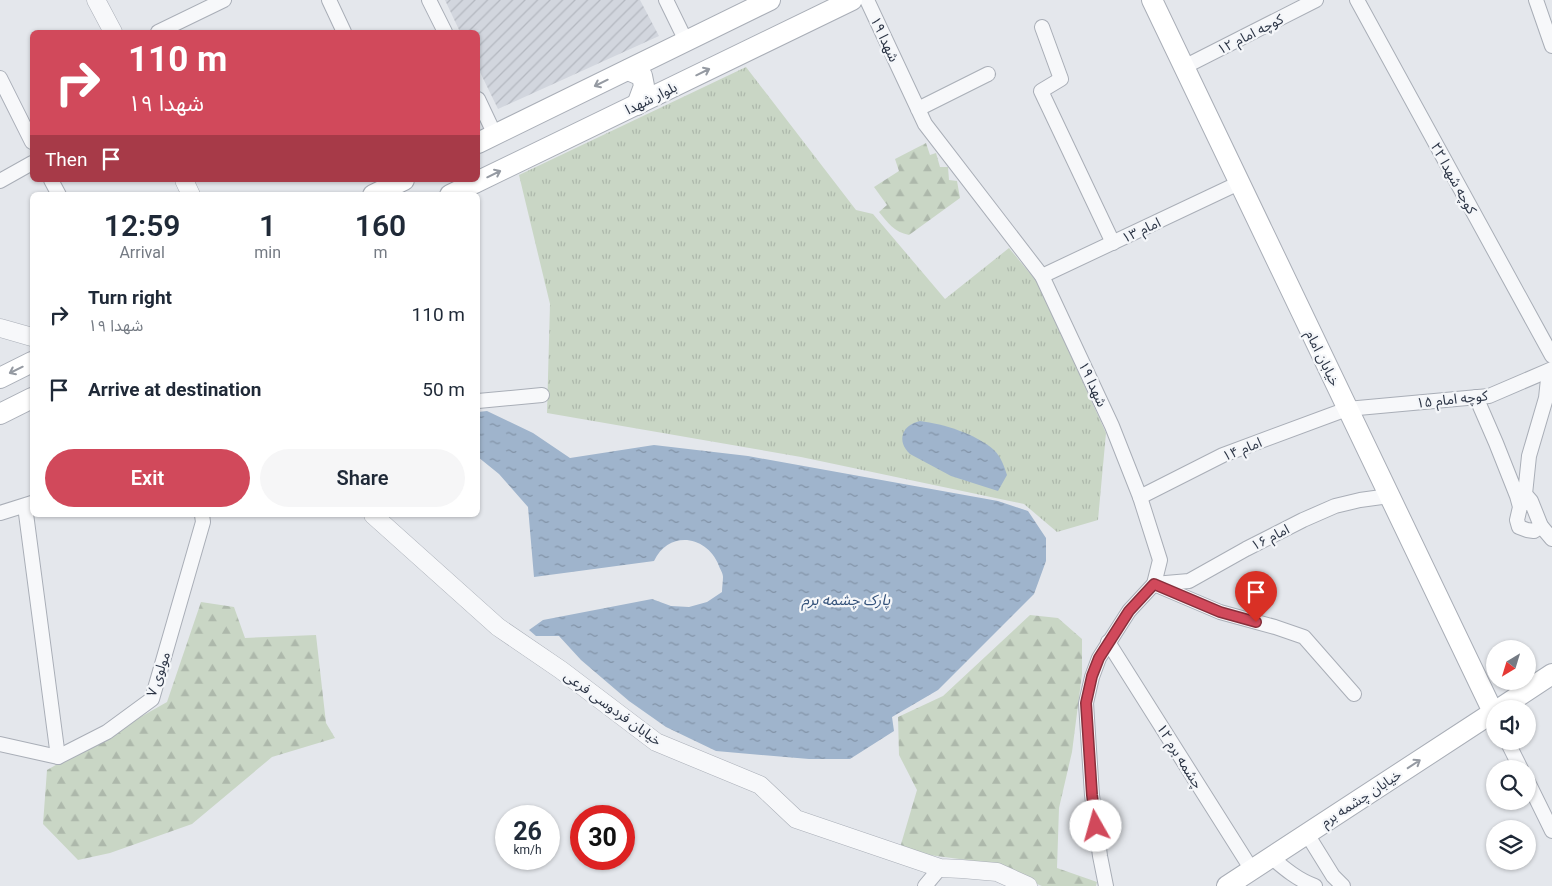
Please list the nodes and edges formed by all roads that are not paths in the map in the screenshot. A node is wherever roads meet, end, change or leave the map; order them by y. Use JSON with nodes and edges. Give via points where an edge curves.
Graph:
{"nodes":[{"id":1,"x":96,"y":0,"type":"edge"},
{"id":2,"x":224,"y":0,"type":"edge"},
{"id":3,"x":329,"y":0,"type":"edge"},
{"id":4,"x":429,"y":0,"type":"edge"},
{"id":5,"x":666,"y":0,"type":"edge"},
{"id":6,"x":852,"y":0,"type":"edge"},
{"id":7,"x":867,"y":0,"type":"edge"},
{"id":8,"x":1152,"y":0,"type":"edge"},
{"id":9,"x":1316,"y":0,"type":"edge"},
{"id":10,"x":1357,"y":0,"type":"edge"},
{"id":11,"x":1536,"y":0,"type":"edge"},
{"id":12,"x":766,"y":1,"type":"edge"},
{"id":13,"x":200,"y":5,"type":"edge"},
{"id":14,"x":1042,"y":27,"type":"dead end"},
{"id":15,"x":112,"y":30,"type":"edge"},
{"id":16,"x":161,"y":30,"type":"edge"},
{"id":17,"x":343,"y":30,"type":"edge"},
{"id":18,"x":444,"y":30,"type":"edge"},
{"id":19,"x":686,"y":41,"type":"junction"},
{"id":20,"x":1552,"y":46,"type":"edge"},
{"id":21,"x":1184,"y":67,"type":"junction"},
{"id":22,"x":628,"y":70,"type":"junction"},
{"id":23,"x":988,"y":74,"type":"dead end"},
{"id":24,"x":0,"y":78,"type":"edge"},
{"id":25,"x":637,"y":104,"type":"junction"},
{"id":26,"x":480,"y":109,"type":"edge"},
{"id":27,"x":918,"y":109,"type":"junction"},
{"id":28,"x":30,"y":138,"type":"edge"},
{"id":29,"x":486,"y":139,"type":"edge"},
{"id":30,"x":30,"y":164,"type":"edge"},
{"id":31,"x":480,"y":180,"type":"edge"},
{"id":32,"x":0,"y":181,"type":"edge"},
{"id":33,"x":400,"y":182,"type":"edge"},
{"id":34,"x":477,"y":182,"type":"edge"},
{"id":35,"x":1239,"y":183,"type":"junction"},
{"id":36,"x":379,"y":192,"type":"edge"},
{"id":37,"x":456,"y":192,"type":"edge"},
{"id":38,"x":1113,"y":242,"type":"junction"},
{"id":39,"x":1042,"y":276,"type":"junction"},
{"id":40,"x":0,"y":328,"type":"edge"},
{"id":41,"x":30,"y":336,"type":"edge"},
{"id":42,"x":1552,"y":356,"type":"edge"},
{"id":43,"x":30,"y":363,"type":"edge"},
{"id":44,"x":1552,"y":369,"type":"edge"},
{"id":45,"x":1552,"y":375,"type":"edge"},
{"id":46,"x":0,"y":378,"type":"edge"},
{"id":47,"x":542,"y":395,"type":"dead end"},
{"id":48,"x":1476,"y":397,"type":"junction"},
{"id":49,"x":30,"y":399,"type":"edge"},
{"id":50,"x":480,"y":401,"type":"edge"},
{"id":51,"x":1347,"y":409,"type":"junction"},
{"id":52,"x":0,"y":414,"type":"edge"},
{"id":53,"x":1389,"y":496,"type":"junction"},
{"id":54,"x":1140,"y":498,"type":"junction"},
{"id":55,"x":29,"y":504,"type":"edge"},
{"id":56,"x":0,"y":513,"type":"edge"},
{"id":57,"x":30,"y":517,"type":"edge"},
{"id":58,"x":202,"y":517,"type":"edge"},
{"id":59,"x":375,"y":517,"type":"edge"},
{"id":60,"x":1540,"y":526,"type":"junction"},
{"id":61,"x":1552,"y":539,"type":"edge"},
{"id":62,"x":1154,"y":584,"type":"junction"},
{"id":63,"x":1108,"y":642,"type":"junction"},
{"id":64,"x":1552,"y":674,"type":"edge"},
{"id":65,"x":1354,"y":694,"type":"dead end"},
{"id":66,"x":1489,"y":700,"type":"edge"},
{"id":67,"x":1513,"y":700,"type":"edge"},
{"id":68,"x":1486,"y":718,"type":"edge"},
{"id":69,"x":0,"y":744,"type":"edge"},
{"id":70,"x":58,"y":757,"type":"junction"},
{"id":71,"x":1536,"y":798,"type":"edge"},
{"id":72,"x":1552,"y":831,"type":"edge"},
{"id":73,"x":1307,"y":834,"type":"junction"},
{"id":74,"x":1271,"y":857,"type":"junction"},
{"id":75,"x":940,"y":868,"type":"junction"},
{"id":76,"x":1252,"y":870,"type":"junction"},
{"id":77,"x":1338,"y":881,"type":"edge"},
{"id":78,"x":925,"y":886,"type":"edge"},
{"id":79,"x":1028,"y":886,"type":"edge"},
{"id":80,"x":1106,"y":886,"type":"edge"},
{"id":81,"x":1227,"y":886,"type":"edge"},
{"id":82,"x":1315,"y":886,"type":"edge"},
{"id":83,"x":1320,"y":886,"type":"edge"}],
"edges":[{"from":1,"to":15,"type":"street"},
{"from":2,"to":13,"type":"street"},
{"from":3,"to":17,"type":"street"},
{"from":4,"to":18,"type":"street"},
{"from":5,"to":19,"type":"street"},
{"from":25,"to":6,"type":"main road","name":"بلوار شهدا","one_way":true},
{"from":7,"to":27,"type":"street","name":"شهدا ۱۹"},
{"from":8,"to":21,"type":"main road","name":"خیابان امام"},
{"from":9,"to":21,"type":"street","name":"کوچه امام ۱۲"},
{"from":10,"to":42,"type":"street","name":"کوچه شهدا ۲۲"},
{"from":11,"to":20,"type":"street"},
{"from":12,"to":19,"type":"main road"},
{"from":13,"to":16,"type":"street"},
{"from":14,"to":38,"type":"street","via":[[1061,79],[1041,91]]},
{"from":19,"to":22,"type":"main road"},
{"from":21,"to":35,"type":"main road","name":"خیابان امام"},
{"from":22,"to":25,"type":"main road","via":[[642,76],[644,86]]},
{"from":22,"to":29,"type":"main road","one_way":true},
{"from":23,"to":27,"type":"street"},
{"from":24,"to":28,"type":"street"},
{"from":31,"to":25,"type":"main road","name":"بلوار شهدا","one_way":true},
{"from":26,"to":29,"type":"street"},
{"from":27,"to":39,"type":"street","name":"شهدا ۱۹","via":[[925,124]]},
{"from":30,"to":32,"type":"street"},
{"from":33,"to":36,"type":"main road"},
{"from":37,"to":34,"type":"main road","name":"بلوار شهدا","one_way":true},
{"from":35,"to":38,"type":"street","name":"امام ۱۳"},
{"from":35,"to":51,"type":"main road","name":"خیابان امام"},
{"from":38,"to":39,"type":"street","name":"امام ۱۳"},
{"from":39,"to":54,"type":"street","name":"شهدا ۱۹","via":[[1112,426]]},
{"from":40,"to":41,"type":"street"},
{"from":43,"to":46,"type":"main road","one_way":true},
{"from":44,"to":48,"type":"street","name":"کوچه امام ۱۵","via":[[1489,396]]},
{"from":45,"to":60,"type":"street","via":[[1548,380],[1530,456],[1525,494]]},
{"from":47,"to":50,"type":"street"},
{"from":48,"to":51,"type":"street","name":"کوچه امام ۱۵"},
{"from":48,"to":60,"type":"street","via":[[1517,496],[1519,527],[1534,531]]},
{"from":49,"to":52,"type":"main road"},
{"from":51,"to":53,"type":"main road","name":"خیابان امام"},
{"from":51,"to":54,"type":"street","name":"امام ۱۴","via":[[1223,456]]},
{"from":53,"to":62,"type":"street","name":"امام ۱۶","via":[[1335,506],[1189,581]]},
{"from":53,"to":66,"type":"main road","name":"خیابان امام"},
{"from":54,"to":62,"type":"street","name":"شهدا ۱۹","via":[[1160,560]]},
{"from":55,"to":56,"type":"street"},
{"from":57,"to":70,"type":"street"},
{"from":58,"to":70,"type":"street","name":"مولوی ۷","via":[[152,700],[107,732]]},
{"from":59,"to":75,"type":"street","name":"خیابان فردوسی فرعی","via":[[498,627],[656,742],[760,785],[796,819]]},
{"from":60,"to":61,"type":"street"},
{"from":62,"to":63,"type":"street","via":[[1129,611]]},
{"from":62,"to":65,"type":"street","via":[[1220,612],[1304,637]]},
{"from":63,"to":76,"type":"street","name":"چشمه برم ۱۲"},
{"from":63,"to":80,"type":"street","via":[[1095,667],[1086,703],[1092,795]]},
{"from":64,"to":67,"type":"main road","name":"خیابان چشمه برم"},
{"from":73,"to":68,"type":"main road","name":"خیابان چشمه برم","one_way":true},
{"from":69,"to":70,"type":"street"},
{"from":71,"to":72,"type":"street"},
{"from":73,"to":74,"type":"main road","name":"خیابان چشمه برم"},
{"from":73,"to":77,"type":"street"},
{"from":74,"to":76,"type":"main road","name":"خیابان چشمه برم"},
{"from":74,"to":82,"type":"street","via":[[1289,873]]},
{"from":75,"to":78,"type":"street"},
{"from":75,"to":79,"type":"street","name":"خیابان فردوسی فرعی","via":[[997,872]]},
{"from":76,"to":81,"type":"main road","name":"خیابان چشمه برم"},
{"from":77,"to":83,"type":"street"}]}
